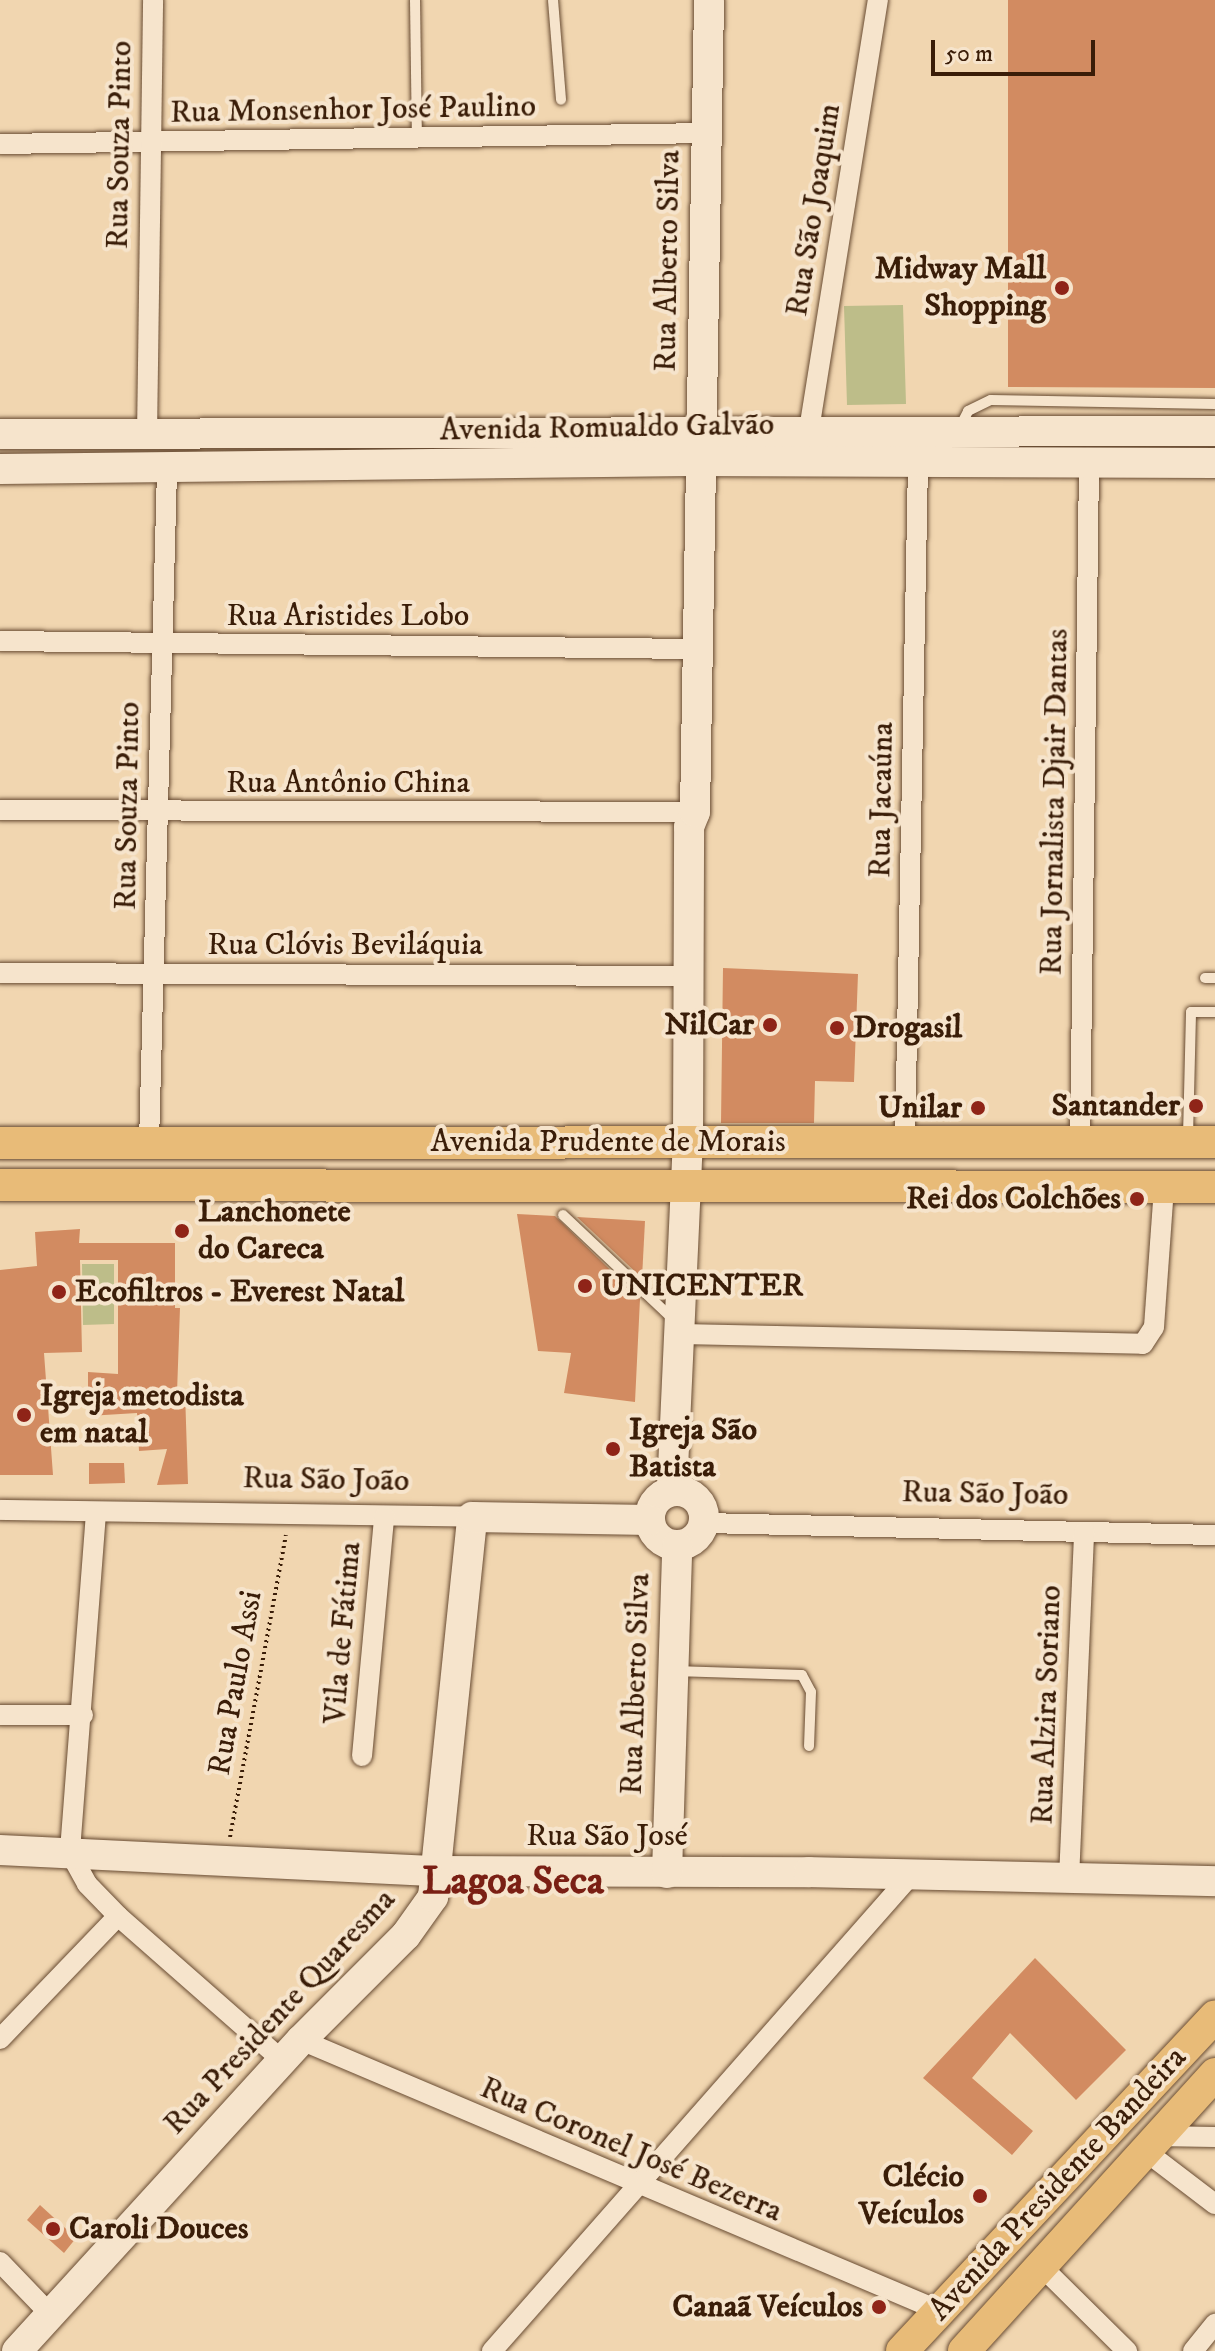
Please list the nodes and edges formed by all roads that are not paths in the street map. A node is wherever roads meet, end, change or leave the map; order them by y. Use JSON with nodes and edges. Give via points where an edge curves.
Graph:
{"nodes":[{"id":1,"x":153,"y":0,"type":"edge"},
{"id":2,"x":415,"y":0,"type":"edge"},
{"id":3,"x":553,"y":0,"type":"edge"},
{"id":4,"x":709,"y":0,"type":"edge"},
{"id":5,"x":878,"y":0,"type":"edge"},
{"id":6,"x":561,"y":100,"type":"dead end"},
{"id":7,"x":707,"y":133,"type":"junction"},
{"id":8,"x":417,"y":138,"type":"junction"},
{"id":9,"x":149,"y":143,"type":"junction"},
{"id":10,"x":0,"y":144,"type":"edge"},
{"id":11,"x":1215,"y":404,"type":"edge"},
{"id":12,"x":959,"y":428,"type":"junction"},
{"id":13,"x":701,"y":430,"type":"junction"},
{"id":14,"x":809,"y":430,"type":"junction"},
{"id":15,"x":1215,"y":431,"type":"edge"},
{"id":16,"x":0,"y":434,"type":"edge"},
{"id":17,"x":147,"y":436,"type":"junction"},
{"id":18,"x":701,"y":461,"type":"junction"},
{"id":19,"x":918,"y":461,"type":"junction"},
{"id":20,"x":1089,"y":462,"type":"junction"},
{"id":21,"x":1215,"y":463,"type":"edge"},
{"id":22,"x":0,"y":469,"type":"edge"},
{"id":23,"x":167,"y":469,"type":"junction"},
{"id":24,"x":0,"y":641,"type":"edge"},
{"id":25,"x":162,"y":645,"type":"junction"},
{"id":26,"x":696,"y":649,"type":"junction"},
{"id":27,"x":0,"y":810,"type":"edge"},
{"id":28,"x":695,"y":812,"type":"junction"},
{"id":29,"x":157,"y":813,"type":"junction"},
{"id":30,"x":0,"y":973,"type":"edge"},
{"id":31,"x":154,"y":975,"type":"junction"},
{"id":32,"x":690,"y":976,"type":"junction"},
{"id":33,"x":1215,"y":1012,"type":"edge"},
{"id":34,"x":905,"y":1140,"type":"junction"},
{"id":35,"x":695,"y":1141,"type":"junction"},
{"id":36,"x":1202,"y":1142,"type":"edge"},
{"id":37,"x":0,"y":1143,"type":"edge"},
{"id":38,"x":1080,"y":1143,"type":"junction"},
{"id":39,"x":149,"y":1144,"type":"junction"},
{"id":40,"x":0,"y":1185,"type":"edge"},
{"id":41,"x":693,"y":1187,"type":"junction"},
{"id":42,"x":1164,"y":1187,"type":"junction"},
{"id":43,"x":1215,"y":1187,"type":"edge"},
{"id":44,"x":563,"y":1215,"type":"dead end"},
{"id":45,"x":686,"y":1331,"type":"junction"},
{"id":46,"x":681,"y":1492,"type":"junction"},
{"id":47,"x":0,"y":1510,"type":"edge"},
{"id":48,"x":96,"y":1513,"type":"junction"},
{"id":49,"x":384,"y":1517,"type":"junction"},
{"id":50,"x":472,"y":1517,"type":"junction"},
{"id":51,"x":650,"y":1520,"type":"junction"},
{"id":52,"x":705,"y":1523,"type":"junction"},
{"id":53,"x":1084,"y":1532,"type":"junction"},
{"id":54,"x":1215,"y":1535,"type":"edge"},
{"id":55,"x":677,"y":1546,"type":"junction"},
{"id":56,"x":672,"y":1671,"type":"junction"},
{"id":57,"x":0,"y":1715,"type":"edge"},
{"id":58,"x":83,"y":1715,"type":"junction"},
{"id":59,"x":809,"y":1746,"type":"dead end"},
{"id":60,"x":362,"y":1756,"type":"dead end"},
{"id":61,"x":0,"y":1850,"type":"edge"},
{"id":62,"x":70,"y":1853,"type":"junction"},
{"id":63,"x":436,"y":1871,"type":"junction"},
{"id":64,"x":667,"y":1873,"type":"junction"},
{"id":65,"x":910,"y":1876,"type":"junction"},
{"id":66,"x":1069,"y":1879,"type":"junction"},
{"id":67,"x":1215,"y":1881,"type":"edge"},
{"id":68,"x":118,"y":1916,"type":"junction"},
{"id":69,"x":1215,"y":2017,"type":"edge"},
{"id":70,"x":0,"y":2039,"type":"edge"},
{"id":71,"x":292,"y":2050,"type":"junction"},
{"id":72,"x":1215,"y":2065,"type":"edge"},
{"id":73,"x":1215,"y":2074,"type":"edge"},
{"id":74,"x":1190,"y":2100,"type":"junction"},
{"id":75,"x":1215,"y":2137,"type":"edge"},
{"id":76,"x":1150,"y":2143,"type":"junction"},
{"id":77,"x":637,"y":2187,"type":"junction"},
{"id":78,"x":1215,"y":2204,"type":"edge"},
{"id":79,"x":1012,"y":2234,"type":"junction"},
{"id":80,"x":0,"y":2262,"type":"edge"},
{"id":81,"x":1042,"y":2267,"type":"junction"},
{"id":82,"x":940,"y":2311,"type":"junction"},
{"id":83,"x":51,"y":2315,"type":"junction"},
{"id":84,"x":1215,"y":2324,"type":"edge"},
{"id":85,"x":28,"y":2348,"type":"edge"},
{"id":86,"x":492,"y":2351,"type":"edge"},
{"id":87,"x":902,"y":2351,"type":"edge"},
{"id":88,"x":936,"y":2351,"type":"edge"},
{"id":89,"x":964,"y":2351,"type":"edge"},
{"id":90,"x":1127,"y":2351,"type":"edge"},
{"id":91,"x":1193,"y":2351,"type":"edge"}],
"edges":[{"from":1,"to":9,"type":"street","name":"Rua Souza Pinto"},
{"from":2,"to":8,"type":"lane"},
{"from":3,"to":6,"type":"lane"},
{"from":4,"to":7,"type":"main road","name":"Rua Alberto Silva"},
{"from":5,"to":14,"type":"street","name":"Rua São Joaquim"},
{"from":7,"to":8,"type":"street","name":"Rua Monsenhor José Paulino"},
{"from":7,"to":13,"type":"main road","name":"Rua Alberto Silva"},
{"from":8,"to":9,"type":"street","name":"Rua Monsenhor José Paulino"},
{"from":9,"to":10,"type":"street","name":"Rua Monsenhor José Paulino"},
{"from":9,"to":17,"type":"street","name":"Rua Souza Pinto"},
{"from":11,"to":12,"type":"lane","via":[[991,400],[968,411]]},
{"from":12,"to":14,"type":"main road","name":"Avenida Romualdo Galvão"},
{"from":12,"to":15,"type":"main road","name":"Avenida Romualdo Galvão"},
{"from":13,"to":14,"type":"main road","name":"Avenida Romualdo Galvão"},
{"from":13,"to":17,"type":"main road","name":"Avenida Romualdo Galvão"},
{"from":13,"to":18,"type":"main road","name":"Rua Alberto Silva"},
{"from":16,"to":17,"type":"main road","name":"Avenida Romualdo Galvão"},
{"from":18,"to":19,"type":"main road","name":"Avenida Romualdo Galvão"},
{"from":18,"to":23,"type":"main road","name":"Avenida Romualdo Galvão"},
{"from":18,"to":26,"type":"main road","name":"Rua Alberto Silva"},
{"from":19,"to":20,"type":"main road","name":"Avenida Romualdo Galvão"},
{"from":19,"to":34,"type":"street","name":"Rua Jacaúna"},
{"from":20,"to":21,"type":"main road","name":"Avenida Romualdo Galvão"},
{"from":20,"to":38,"type":"street","name":"Rua Jornalista Djair Dantas"},
{"from":22,"to":23,"type":"main road","name":"Avenida Romualdo Galvão"},
{"from":23,"to":25,"type":"street","name":"Rua Souza Pinto"},
{"from":24,"to":25,"type":"street","name":"Rua Aristides Lobo"},
{"from":25,"to":26,"type":"street","name":"Rua Aristides Lobo"},
{"from":25,"to":29,"type":"street","name":"Rua Souza Pinto"},
{"from":26,"to":28,"type":"main road","name":"Rua Alberto Silva"},
{"from":27,"to":29,"type":"street","name":"Rua Antônio China"},
{"from":28,"to":29,"type":"street","name":"Rua Antônio China"},
{"from":28,"to":32,"type":"main road","name":"Rua Alberto Silva","via":[[689,827]]},
{"from":28,"to":35,"type":"main road","name":"Rua Alberto Silva","via":[[705,828]]},
{"from":29,"to":31,"type":"street","name":"Rua Souza Pinto"},
{"from":30,"to":31,"type":"street","name":"Rua Clóvis Beviláquia"},
{"from":31,"to":32,"type":"street","name":"Rua Clóvis Beviláquia"},
{"from":31,"to":39,"type":"street","name":"Rua Souza Pinto"},
{"from":32,"to":35,"type":"main road","name":"Rua Alberto Silva"},
{"from":33,"to":36,"type":"lane","via":[[1191,1012]]},
{"from":34,"to":35,"type":"main road","name":"Avenida Prudente de Morais"},
{"from":34,"to":38,"type":"main road","name":"Avenida Prudente de Morais"},
{"from":35,"to":39,"type":"main road","name":"Avenida Prudente de Morais"},
{"from":35,"to":41,"type":"main road","name":"Rua Alberto Silva"},
{"from":36,"to":38,"type":"main road","name":"Avenida Prudente de Morais"},
{"from":37,"to":39,"type":"main road","name":"Avenida Prudente de Morais"},
{"from":40,"to":41,"type":"main road","name":"Avenida Prudente de Morais"},
{"from":41,"to":42,"type":"main road","name":"Avenida Prudente de Morais"},
{"from":41,"to":45,"type":"main road","name":"Rua Alberto Silva"},
{"from":42,"to":43,"type":"main road","name":"Avenida Prudente de Morais"},
{"from":42,"to":45,"type":"street","via":[[1154,1327],[1143,1344]]},
{"from":44,"to":45,"type":"lane"},
{"from":45,"to":46,"type":"main road","name":"Rua Alberto Silva"},
{"from":46,"to":51,"type":"main road","via":[[657,1500]]},
{"from":46,"to":52,"type":"main road","via":[[702,1507]]},
{"from":47,"to":48,"type":"street","name":"Rua São João"},
{"from":48,"to":49,"type":"street","name":"Rua São João"},
{"from":48,"to":58,"type":"street"},
{"from":49,"to":50,"type":"street","name":"Rua São João"},
{"from":49,"to":60,"type":"street","name":"Vila de Fátima"},
{"from":50,"to":51,"type":"main road","name":"Rua São João"},
{"from":50,"to":63,"type":"main road","name":"Rua Presidente Quaresma"},
{"from":51,"to":55,"type":"main road","via":[[659,1539]]},
{"from":52,"to":53,"type":"street","name":"Rua São João"},
{"from":52,"to":55,"type":"main road","via":[[694,1540]]},
{"from":53,"to":54,"type":"street","name":"Rua São João"},
{"from":53,"to":66,"type":"street","name":"Rua Alzira Soriano"},
{"from":55,"to":56,"type":"main road","name":"Rua Alberto Silva"},
{"from":56,"to":59,"type":"lane","via":[[802,1675],[811,1692]]},
{"from":56,"to":64,"type":"main road","name":"Rua Alberto Silva"},
{"from":57,"to":58,"type":"street"},
{"from":58,"to":62,"type":"street"},
{"from":61,"to":62,"type":"main road","name":"Rua São José"},
{"from":62,"to":63,"type":"main road","name":"Rua São José"},
{"from":62,"to":68,"type":"street","name":"Rua Coronel José Bezerra","via":[[87,1884]]},
{"from":63,"to":64,"type":"main road","name":"Rua São José"},
{"from":63,"to":71,"type":"main road","name":"Rua Presidente Quaresma","via":[[433,1897],[421,1917]]},
{"from":64,"to":65,"type":"main road","name":"Rua São José"},
{"from":65,"to":66,"type":"main road","name":"Rua São José"},
{"from":65,"to":77,"type":"street"},
{"from":66,"to":67,"type":"main road","name":"Rua São José"},
{"from":68,"to":70,"type":"street"},
{"from":68,"to":71,"type":"street","name":"Rua Coronel José Bezerra"},
{"from":69,"to":79,"type":"main road","name":"Avenida Presidente Bandeira"},
{"from":71,"to":77,"type":"street","name":"Rua Coronel José Bezerra"},
{"from":71,"to":83,"type":"main road","name":"Rua Presidente Quaresma"},
{"from":72,"to":74,"type":"main road"},
{"from":73,"to":74,"type":"main road","name":"Avenida Presidente Bandeira"},
{"from":74,"to":76,"type":"main road","name":"Avenida Presidente Bandeira"},
{"from":75,"to":76,"type":"street"},
{"from":76,"to":78,"type":"street"},
{"from":76,"to":81,"type":"main road","name":"Avenida Presidente Bandeira"},
{"from":77,"to":82,"type":"street","name":"Rua Coronel José Bezerra"},
{"from":77,"to":86,"type":"street"},
{"from":79,"to":82,"type":"main road","name":"Avenida Presidente Bandeira"},
{"from":79,"to":88,"type":"main road"},
{"from":80,"to":83,"type":"street"},
{"from":81,"to":89,"type":"main road","name":"Avenida Presidente Bandeira"},
{"from":81,"to":90,"type":"street"},
{"from":82,"to":87,"type":"main road","name":"Avenida Presidente Bandeira"},
{"from":83,"to":85,"type":"main road","name":"Rua Presidente Quaresma"},
{"from":84,"to":91,"type":"street"}]}
